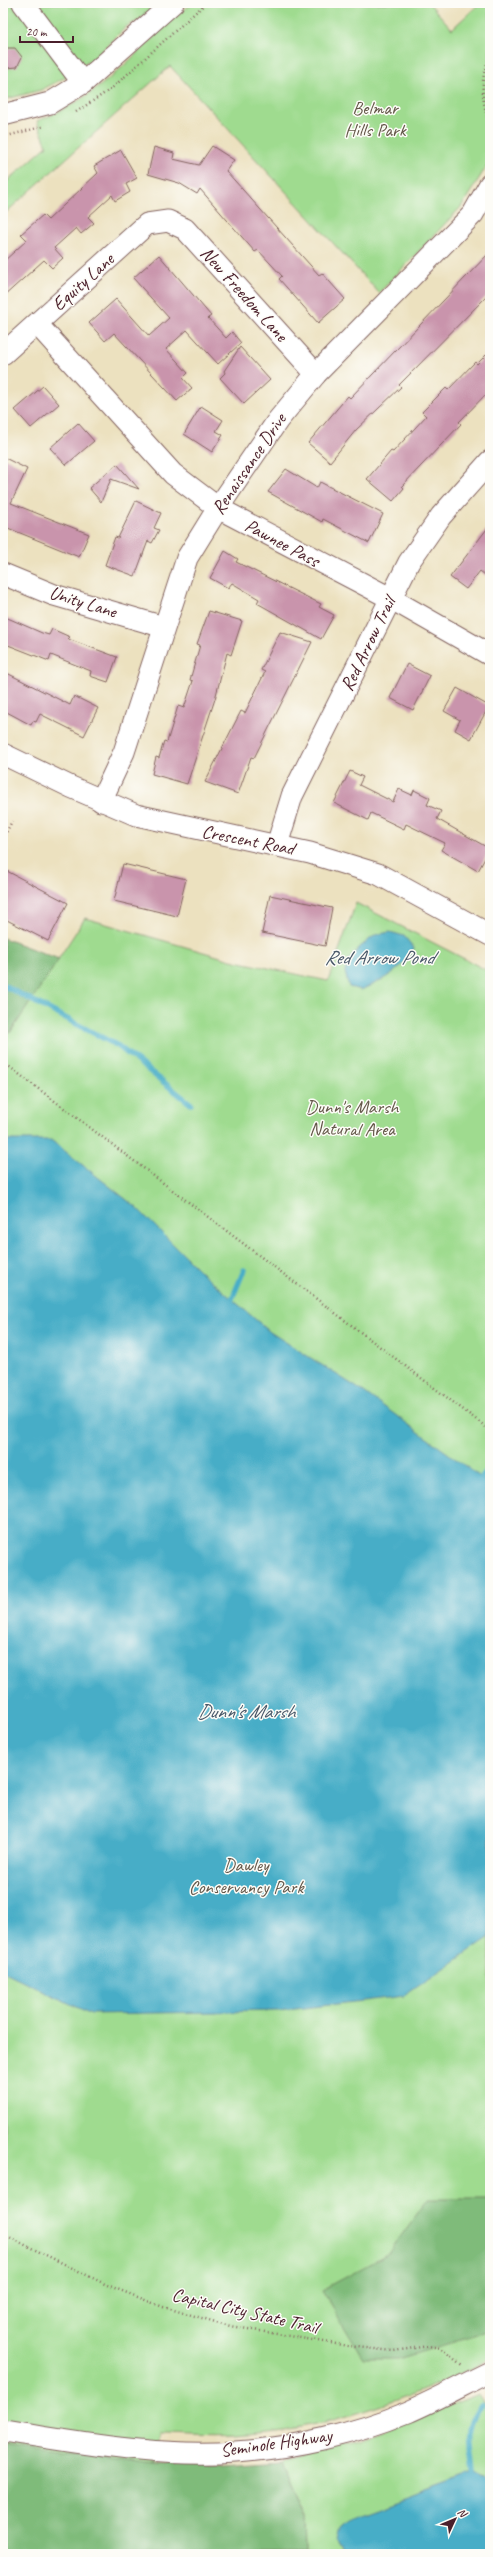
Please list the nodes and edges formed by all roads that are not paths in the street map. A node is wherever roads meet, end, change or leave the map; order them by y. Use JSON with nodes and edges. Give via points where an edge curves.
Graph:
{"nodes":[{"id":1,"x":23,"y":3,"type":"edge"},
{"id":2,"x":173,"y":3,"type":"edge"},
{"id":3,"x":83,"y":83,"type":"junction"},
{"id":4,"x":3,"y":115,"type":"edge"},
{"id":5,"x":490,"y":184,"type":"edge"},
{"id":6,"x":168,"y":221,"type":"joint"},
{"id":7,"x":36,"y":324,"type":"junction"},
{"id":8,"x":3,"y":354,"type":"edge"},
{"id":9,"x":316,"y":374,"type":"junction"},
{"id":10,"x":490,"y":461,"type":"edge"},
{"id":11,"x":218,"y":508,"type":"junction"},
{"id":12,"x":3,"y":574,"type":"edge"},
{"id":13,"x":390,"y":598,"type":"junction"},
{"id":14,"x":164,"y":627,"type":"junction"},
{"id":15,"x":490,"y":655,"type":"edge"},
{"id":16,"x":3,"y":754,"type":"edge"},
{"id":17,"x":101,"y":801,"type":"junction"},
{"id":18,"x":276,"y":845,"type":"junction"},
{"id":19,"x":490,"y":935,"type":"edge"},
{"id":20,"x":490,"y":2372,"type":"edge"},
{"id":21,"x":3,"y":2431,"type":"edge"}],
"edges":[{"from":1,"to":3,"type":"street"},
{"from":2,"to":3,"type":"street"},
{"from":3,"to":4,"type":"street","via":[[50,102]]},
{"from":5,"to":9,"type":"street","name":"Renaissance Drive","via":[[473,214]]},
{"from":6,"to":7,"type":"street","name":"Equity Lane","via":[[147,224]]},
{"from":6,"to":9,"type":"street","name":"New Freedom Lane","via":[[185,229]]},
{"from":7,"to":8,"type":"street","name":"Equity Lane"},
{"from":7,"to":11,"type":"street","name":"Pawnee Pass","via":[[173,474]]},
{"from":9,"to":11,"type":"street","name":"Renaissance Drive","via":[[278,420]]},
{"from":10,"to":13,"type":"street","name":"Red Arrow Trail","via":[[441,516],[409,562]]},
{"from":11,"to":13,"type":"street","name":"Pawnee Pass"},
{"from":11,"to":14,"type":"street","name":"Renaissance Drive","via":[[187,558]]},
{"from":12,"to":14,"type":"street","name":"Unity Lane","via":[[54,595]]},
{"from":13,"to":15,"type":"street","name":"Pawnee Pass"},
{"from":13,"to":18,"type":"street","name":"Red Arrow Trail","via":[[292,796]]},
{"from":14,"to":17,"type":"street","name":"Renaissance Drive","via":[[124,752]]},
{"from":16,"to":17,"type":"street","name":"Crescent Road"},
{"from":17,"to":18,"type":"street","name":"Crescent Road","via":[[136,815],[195,830]]},
{"from":18,"to":19,"type":"street","name":"Crescent Road","via":[[332,858],[378,874]]},
{"from":20,"to":21,"type":"street","name":"Seminole Highway","via":[[408,2412],[355,2430],[282,2446],[234,2452],[145,2450]]}]}
